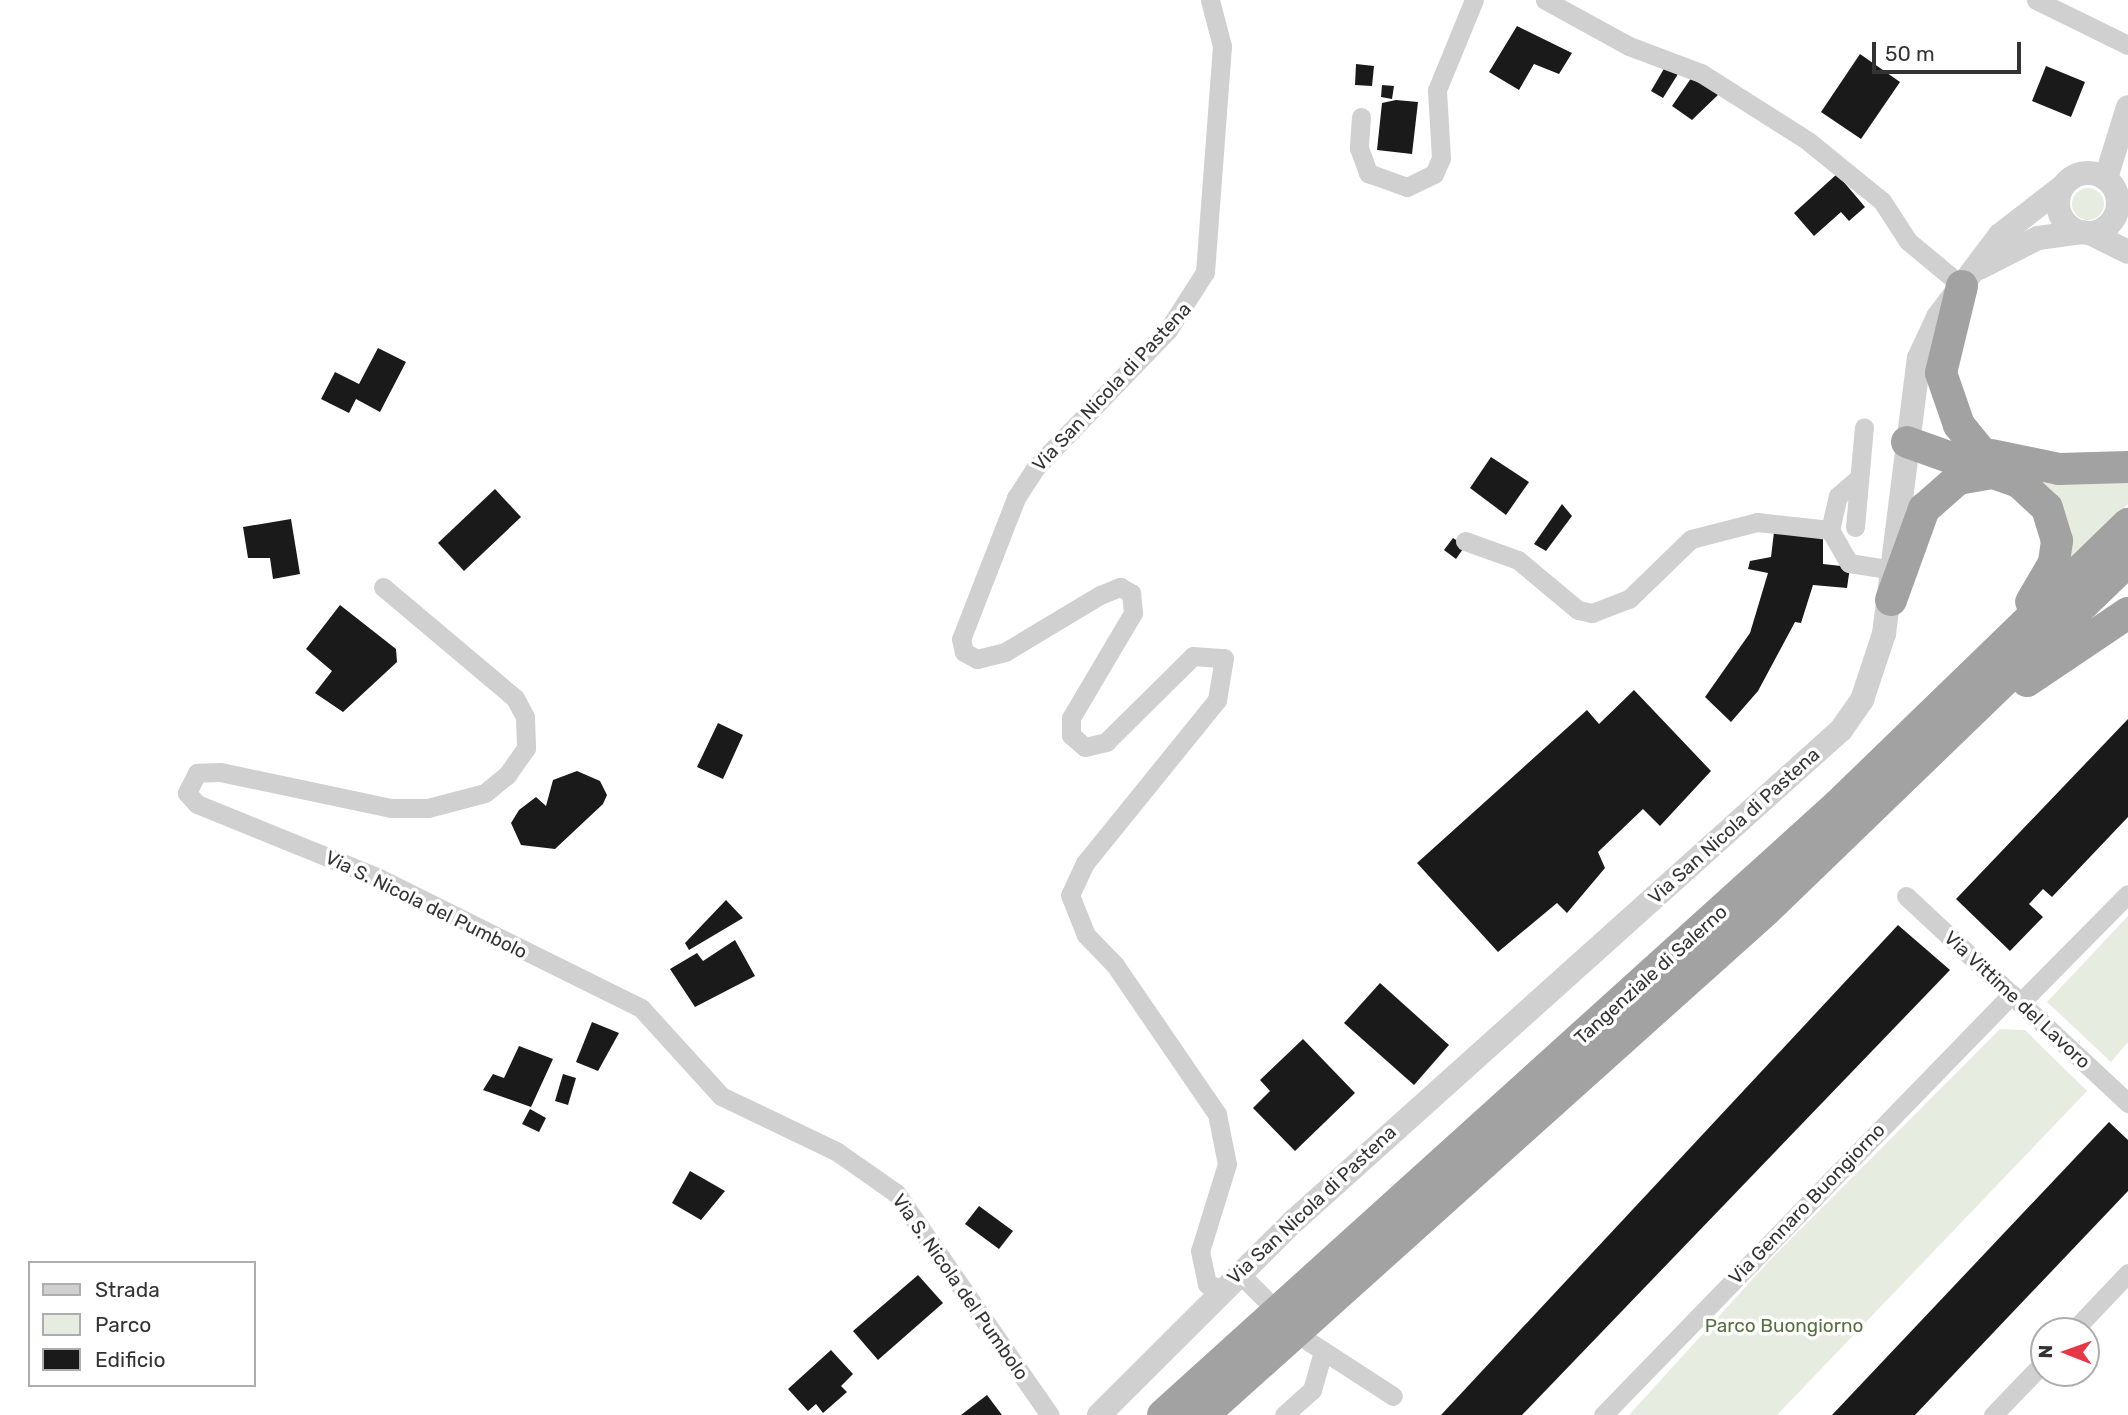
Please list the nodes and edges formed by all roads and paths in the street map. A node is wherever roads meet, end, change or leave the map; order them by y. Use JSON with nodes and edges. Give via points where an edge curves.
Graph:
{"nodes":[{"id":1,"x":1210,"y":0,"type":"edge"},
{"id":2,"x":1474,"y":0,"type":"edge"},
{"id":3,"x":1545,"y":0,"type":"edge"},
{"id":4,"x":2036,"y":0,"type":"edge"},
{"id":5,"x":2128,"y":45,"type":"edge"},
{"id":6,"x":2124,"y":115,"type":"edge"},
{"id":7,"x":1361,"y":117,"type":"dead end"},
{"id":8,"x":2108,"y":180,"type":"junction"},
{"id":9,"x":2069,"y":181,"type":"junction"},
{"id":10,"x":2128,"y":206,"type":"edge"},
{"id":11,"x":2086,"y":233,"type":"junction"},
{"id":12,"x":2128,"y":252,"type":"edge"},
{"id":13,"x":1970,"y":277,"type":"junction"},
{"id":14,"x":1864,"y":426,"type":"dead end"},
{"id":15,"x":1908,"y":434,"type":"junction"},
{"id":16,"x":1986,"y":461,"type":"junction"},
{"id":17,"x":2128,"y":467,"type":"edge"},
{"id":18,"x":1859,"y":478,"type":"junction"},
{"id":19,"x":2128,"y":524,"type":"edge"},
{"id":20,"x":1855,"y":527,"type":"dead end"},
{"id":21,"x":1830,"y":530,"type":"junction"},
{"id":22,"x":1465,"y":541,"type":"dead end"},
{"id":23,"x":2128,"y":561,"type":"edge"},
{"id":24,"x":1893,"y":585,"type":"junction"},
{"id":25,"x":383,"y":587,"type":"dead end"},
{"id":26,"x":2128,"y":612,"type":"edge"},
{"id":27,"x":1949,"y":699,"type":"junction"},
{"id":28,"x":1985,"y":703,"type":"junction"},
{"id":29,"x":2128,"y":894,"type":"edge"},
{"id":30,"x":1906,"y":896,"type":"dead end"},
{"id":31,"x":2016,"y":998,"type":"junction"},
{"id":32,"x":2128,"y":1103,"type":"edge"},
{"id":33,"x":2128,"y":1273,"type":"edge"},
{"id":34,"x":1231,"y":1281,"type":"junction"},
{"id":35,"x":1266,"y":1300,"type":"dead end"},
{"id":36,"x":2086,"y":1317,"type":"edge"},
{"id":37,"x":1308,"y":1341,"type":"dead end"},
{"id":38,"x":1322,"y":1355,"type":"junction"},
{"id":39,"x":2030,"y":1377,"type":"edge"},
{"id":40,"x":1394,"y":1396,"type":"dead end"},
{"id":41,"x":1050,"y":1415,"type":"edge"},
{"id":42,"x":1099,"y":1415,"type":"edge"},
{"id":43,"x":1163,"y":1415,"type":"edge"},
{"id":44,"x":1203,"y":1415,"type":"edge"},
{"id":45,"x":1284,"y":1415,"type":"edge"},
{"id":46,"x":1603,"y":1415,"type":"edge"},
{"id":47,"x":1993,"y":1415,"type":"edge"}],
"edges":[{"from":1,"to":34,"type":"street","name":"Via San Nicola di Pastena","via":[[1222,46],[1205,272],[1167,330],[1036,467],[1016,498],[961,639],[964,652],[977,659],[1005,652],[1100,595],[1120,587],[1131,593],[1133,613],[1070,718],[1071,735],[1084,747],[1106,742],[1194,656],[1224,658],[1217,700],[1085,863],[1070,895],[1086,935],[1115,965],[1217,1114],[1227,1164],[1200,1251],[1208,1284]]},
{"from":2,"to":7,"type":"street","via":[[1437,90],[1441,158],[1434,174],[1407,187],[1368,173],[1359,148]]},
{"from":3,"to":13,"type":"street","via":[[1629,46],[1701,73],[1808,141],[1882,201],[1908,241]]},
{"from":4,"to":5,"type":"street"},
{"from":6,"to":8,"type":"street"},
{"from":6,"to":9,"type":"street","name":"Via San Nicola di Pastena"},
{"from":8,"to":9,"type":"street"},
{"from":8,"to":10,"type":"street"},
{"from":8,"to":11,"type":"street","via":[[2118,210],[2107,226]]},
{"from":9,"to":11,"type":"street","via":[[2062,218]]},
{"from":9,"to":13,"type":"street","name":"Via San Nicola di Pastena","via":[[2016,218]]},
{"from":11,"to":12,"type":"street"},
{"from":11,"to":13,"type":"street","via":[[2038,238]]},
{"from":13,"to":15,"type":"street","name":"Via San Nicola di Pastena","via":[[1919,358]]},
{"from":13,"to":16,"type":"highway","via":[[1941,373],[1959,425]]},
{"from":14,"to":18,"type":"street"},
{"from":15,"to":16,"type":"highway"},
{"from":15,"to":24,"type":"street","name":"Via San Nicola di Pastena"},
{"from":16,"to":17,"type":"highway","via":[[2059,468]]},
{"from":16,"to":24,"type":"highway","via":[[1924,509]]},
{"from":16,"to":27,"type":"highway","via":[[2019,482],[2047,508],[2057,541],[2054,563],[2048,582]]},
{"from":18,"to":20,"type":"street"},
{"from":18,"to":21,"type":"street","via":[[1838,496]]},
{"from":19,"to":27,"type":"highway","name":"Tangenziale di Salerno"},
{"from":21,"to":22,"type":"street","via":[[1757,522],[1702,533],[1629,599],[1592,614],[1578,610],[1518,560]]},
{"from":21,"to":24,"type":"street","via":[[1849,563]]},
{"from":23,"to":28,"type":"highway","name":"Tangenziale di Salerno"},
{"from":24,"to":34,"type":"street","name":"Via San Nicola di Pastena","via":[[1866,690],[1841,730]]},
{"from":25,"to":41,"type":"street","name":"Via S. Nicola del Pumbolo","via":[[515,698],[524,717],[526,748],[507,775],[485,793],[428,808],[391,808],[220,772],[197,773],[187,793],[197,804],[379,878],[641,1008],[721,1096],[836,1151],[896,1192]]},
{"from":26,"to":28,"type":"highway"},
{"from":27,"to":43,"type":"highway","name":"Tangenziale di Salerno"},
{"from":28,"to":44,"type":"highway","name":"Tangenziale di Salerno","via":[[1700,971]]},
{"from":29,"to":31,"type":"street","name":"Via Gennaro Buongiorno"},
{"from":30,"to":31,"type":"street","name":"Via Vittime del Lavoro"},
{"from":31,"to":32,"type":"street","name":"Via Vittime del Lavoro"},
{"from":31,"to":46,"type":"street","name":"Via Gennaro Buongiorno"},
{"from":33,"to":36,"type":"street"},
{"from":34,"to":35,"type":"street"},
{"from":34,"to":42,"type":"street"},
{"from":37,"to":38,"type":"street"},
{"from":38,"to":40,"type":"street","via":[[1349,1362]]},
{"from":38,"to":45,"type":"street","via":[[1312,1390]]},
{"from":39,"to":47,"type":"street"}]}
